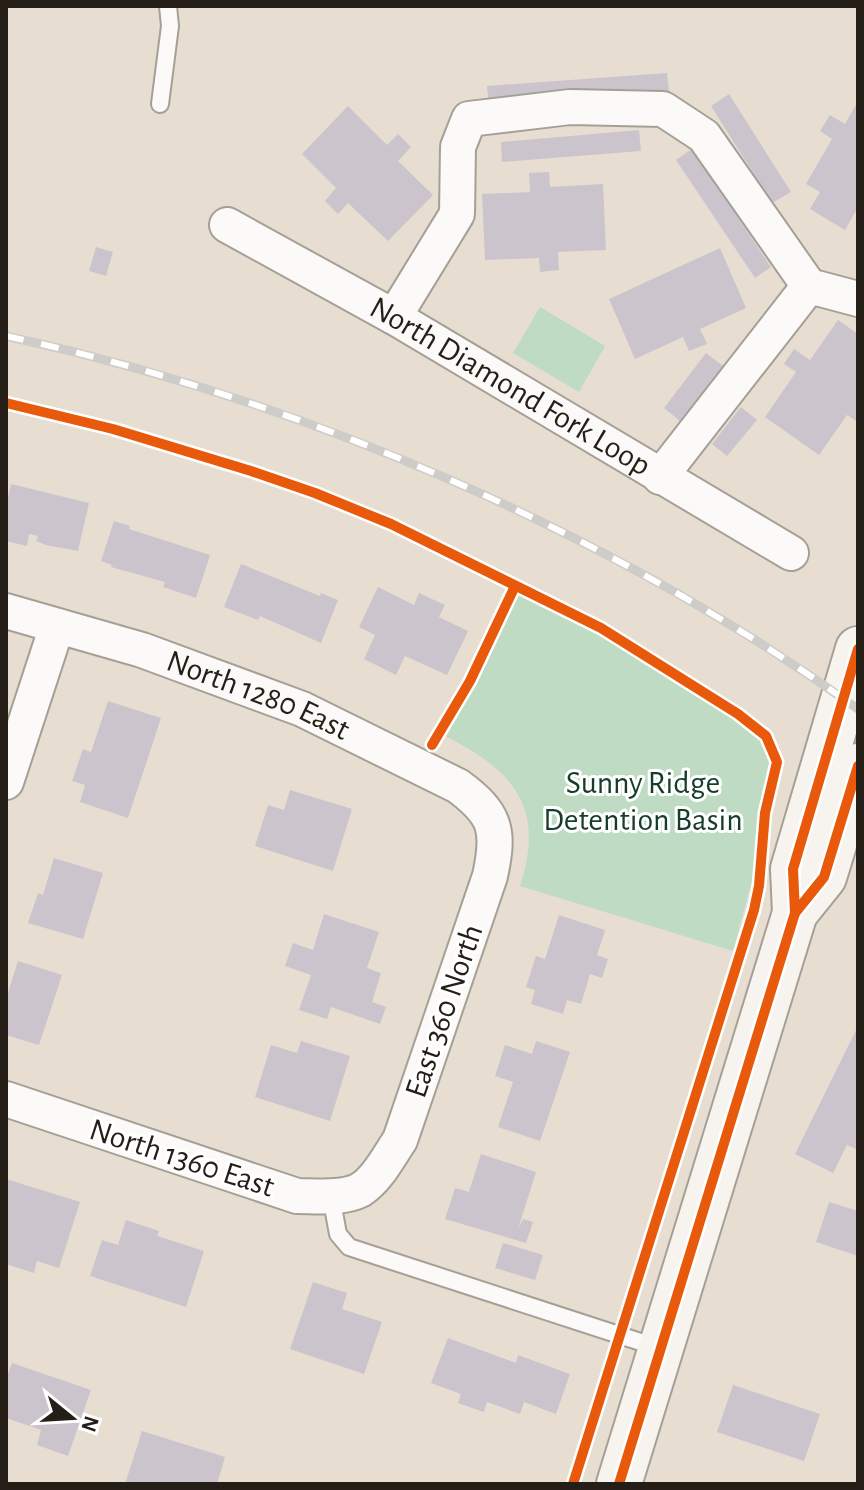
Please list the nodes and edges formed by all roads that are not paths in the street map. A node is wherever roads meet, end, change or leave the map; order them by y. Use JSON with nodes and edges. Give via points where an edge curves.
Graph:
{"nodes":[{"id":1,"x":168,"y":6,"type":"edge"},
{"id":2,"x":160,"y":104,"type":"dead end"},
{"id":3,"x":227,"y":225,"type":"dead end"},
{"id":4,"x":809,"y":286,"type":"junction"},
{"id":5,"x":858,"y":299,"type":"edge"},
{"id":6,"x":394,"y":317,"type":"junction"},
{"id":7,"x":660,"y":477,"type":"junction"},
{"id":8,"x":791,"y":553,"type":"dead end"},
{"id":9,"x":6,"y":611,"type":"edge"},
{"id":10,"x":57,"y":626,"type":"junction"},
{"id":11,"x":858,"y":649,"type":"edge"},
{"id":12,"x":858,"y":766,"type":"edge"},
{"id":13,"x":6,"y":782,"type":"edge"},
{"id":14,"x":491,"y":819,"type":"joint"},
{"id":15,"x":795,"y":913,"type":"junction"},
{"id":16,"x":6,"y":1099,"type":"edge"},
{"id":17,"x":346,"y":1193,"type":"junction"},
{"id":18,"x":661,"y":1348,"type":"junction"},
{"id":19,"x":622,"y":1483,"type":"edge"}],
"edges":[{"from":1,"to":2,"type":"lane"},
{"from":3,"to":6,"type":"street","name":"North Diamond Fork Loop"},
{"from":4,"to":5,"type":"street"},
{"from":4,"to":6,"type":"street","via":[[704,136],[663,109],[570,107],[469,119],[458,147],[457,214]]},
{"from":4,"to":7,"type":"street"},
{"from":6,"to":7,"type":"street","name":"North Diamond Fork Loop"},
{"from":7,"to":8,"type":"street","name":"North Diamond Fork Loop"},
{"from":9,"to":10,"type":"street","name":"North 1280 East"},
{"from":10,"to":13,"type":"street"},
{"from":10,"to":14,"type":"street","name":"North 1280 East","via":[[142,650],[302,709],[458,786],[480,802]]},
{"from":11,"to":15,"type":"main road","via":[[793,869]]},
{"from":12,"to":15,"type":"main road","via":[[824,877]]},
{"from":14,"to":17,"type":"street","name":"East 360 North","via":[[496,847],[490,876],[403,1131],[380,1170]]},
{"from":15,"to":18,"type":"main road"},
{"from":16,"to":17,"type":"street","name":"North 1360 East","via":[[297,1196]]},
{"from":17,"to":18,"type":"lane","via":[[338,1234],[349,1247]]},
{"from":18,"to":19,"type":"main road"}]}
